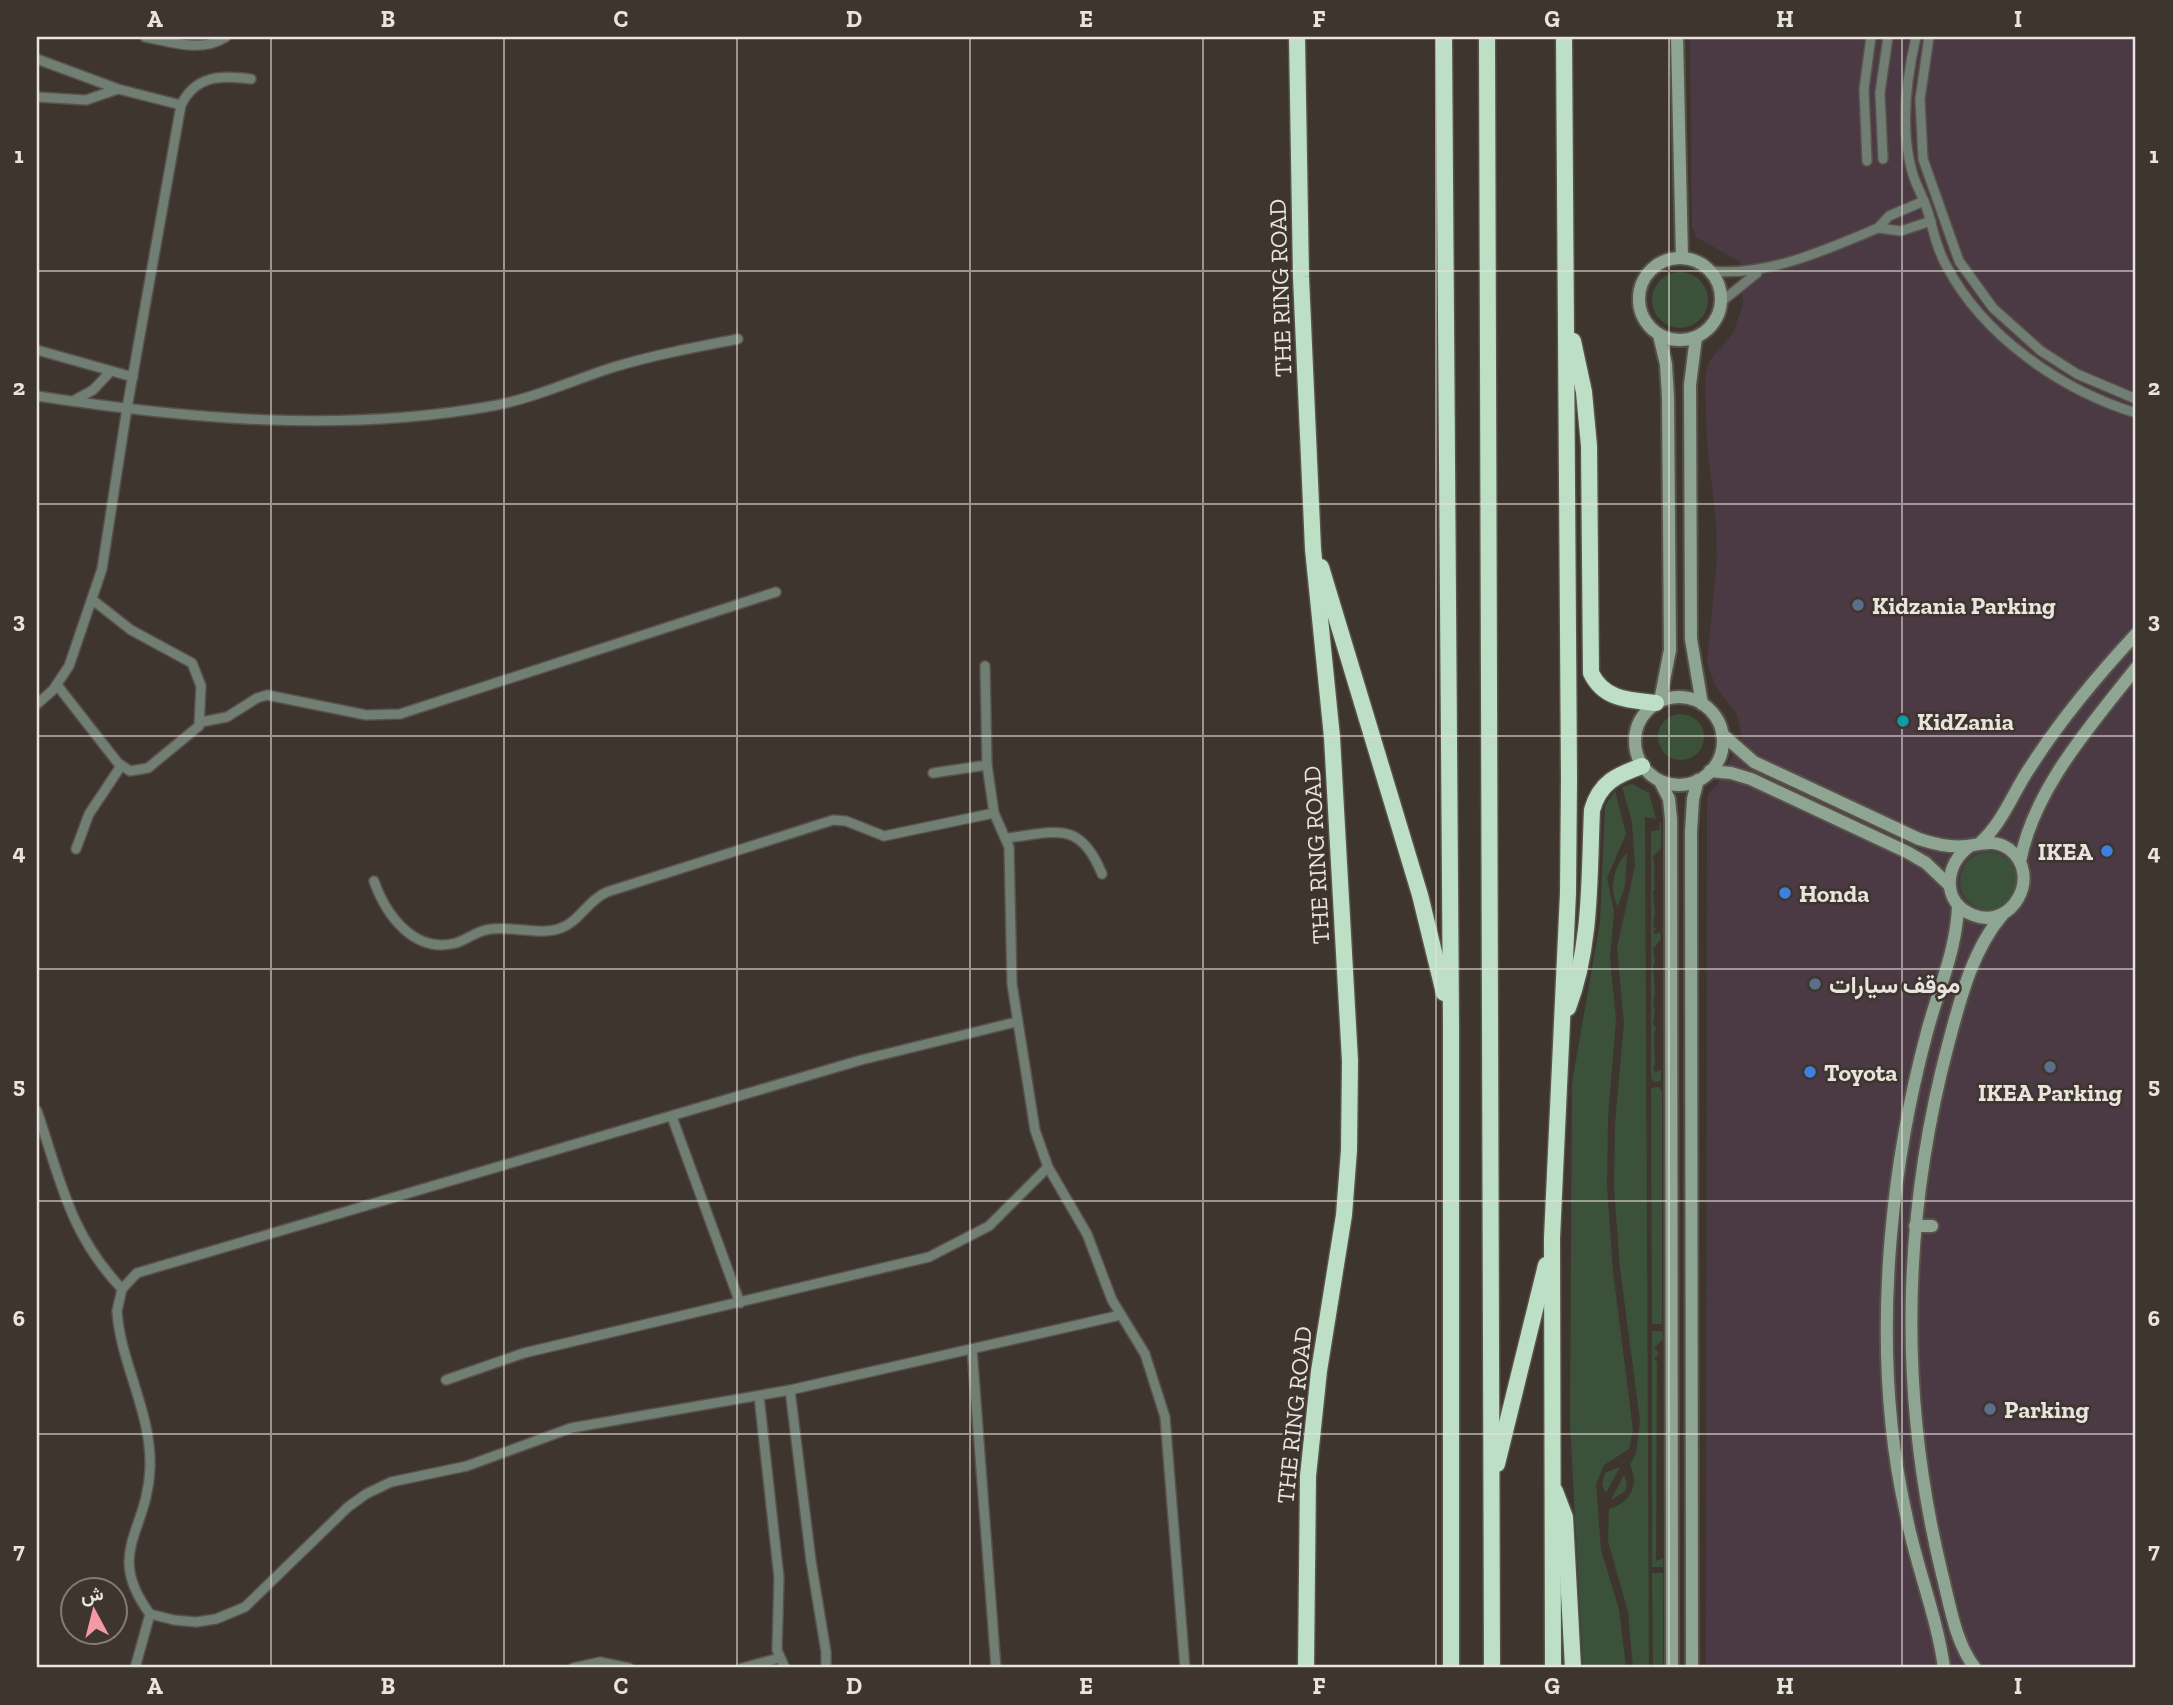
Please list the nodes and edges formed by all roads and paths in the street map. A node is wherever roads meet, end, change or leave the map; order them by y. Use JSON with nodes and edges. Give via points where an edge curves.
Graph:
{"nodes":[{"id":1,"x":145,"y":37,"type":"edge"},
{"id":2,"x":226,"y":37,"type":"edge"},
{"id":3,"x":1297,"y":37,"type":"edge"},
{"id":4,"x":1444,"y":37,"type":"edge"},
{"id":5,"x":1487,"y":37,"type":"edge"},
{"id":6,"x":1564,"y":37,"type":"edge"},
{"id":7,"x":1677,"y":37,"type":"edge"},
{"id":8,"x":1871,"y":37,"type":"edge"},
{"id":9,"x":1888,"y":37,"type":"edge"},
{"id":10,"x":1916,"y":37,"type":"edge"},
{"id":11,"x":1929,"y":37,"type":"edge"},
{"id":12,"x":37,"y":59,"type":"edge"},
{"id":13,"x":250,"y":79,"type":"dead end"},
{"id":14,"x":118,"y":89,"type":"junction"},
{"id":15,"x":37,"y":97,"type":"edge"},
{"id":16,"x":181,"y":105,"type":"junction"},
{"id":17,"x":1907,"y":133,"type":"junction"},
{"id":18,"x":1921,"y":133,"type":"junction"},
{"id":19,"x":1883,"y":159,"type":"dead end"},
{"id":20,"x":1867,"y":161,"type":"dead end"},
{"id":21,"x":1924,"y":201,"type":"junction"},
{"id":22,"x":1931,"y":221,"type":"junction"},
{"id":23,"x":1878,"y":228,"type":"junction"},
{"id":24,"x":1682,"y":258,"type":"junction"},
{"id":25,"x":1763,"y":269,"type":"junction"},
{"id":26,"x":1709,"y":271,"type":"junction"},
{"id":27,"x":1721,"y":302,"type":"junction"},
{"id":28,"x":1567,"y":317,"type":"junction"},
{"id":29,"x":2015,"y":329,"type":"junction"},
{"id":30,"x":1659,"y":335,"type":"junction"},
{"id":31,"x":1696,"y":337,"type":"junction"},
{"id":32,"x":738,"y":339,"type":"dead end"},
{"id":33,"x":2007,"y":339,"type":"junction"},
{"id":34,"x":37,"y":350,"type":"edge"},
{"id":35,"x":110,"y":372,"type":"junction"},
{"id":36,"x":132,"y":377,"type":"junction"},
{"id":37,"x":37,"y":396,"type":"edge"},
{"id":38,"x":2136,"y":399,"type":"edge"},
{"id":39,"x":73,"y":401,"type":"junction"},
{"id":40,"x":127,"y":408,"type":"junction"},
{"id":41,"x":2136,"y":413,"type":"edge"},
{"id":42,"x":1313,"y":549,"type":"junction"},
{"id":43,"x":776,"y":593,"type":"dead end"},
{"id":44,"x":94,"y":601,"type":"junction"},
{"id":45,"x":2136,"y":634,"type":"edge"},
{"id":46,"x":985,"y":666,"type":"dead end"},
{"id":47,"x":2136,"y":668,"type":"edge"},
{"id":48,"x":57,"y":685,"type":"junction"},
{"id":49,"x":1658,"y":702,"type":"junction"},
{"id":50,"x":37,"y":704,"type":"edge"},
{"id":51,"x":1702,"y":704,"type":"junction"},
{"id":52,"x":201,"y":722,"type":"junction"},
{"id":53,"x":1722,"y":734,"type":"junction"},
{"id":54,"x":987,"y":765,"type":"junction"},
{"id":55,"x":121,"y":766,"type":"junction"},
{"id":56,"x":1642,"y":766,"type":"junction"},
{"id":57,"x":1710,"y":772,"type":"junction"},
{"id":58,"x":933,"y":773,"type":"dead end"},
{"id":59,"x":1698,"y":780,"type":"junction"},
{"id":60,"x":1660,"y":781,"type":"junction"},
{"id":61,"x":994,"y":813,"type":"junction"},
{"id":62,"x":1007,"y":838,"type":"junction"},
{"id":63,"x":1975,"y":844,"type":"junction"},
{"id":64,"x":76,"y":849,"type":"dead end"},
{"id":65,"x":2020,"y":863,"type":"junction"},
{"id":66,"x":1102,"y":874,"type":"dead end"},
{"id":67,"x":374,"y":881,"type":"dead end"},
{"id":68,"x":1949,"y":885,"type":"junction"},
{"id":69,"x":1958,"y":905,"type":"junction"},
{"id":70,"x":2003,"y":914,"type":"junction"},
{"id":71,"x":1016,"y":1022,"type":"junction"},
{"id":72,"x":1451,"y":1022,"type":"junction"},
{"id":73,"x":1562,"y":1023,"type":"junction"},
{"id":74,"x":37,"y":1111,"type":"edge"},
{"id":75,"x":672,"y":1117,"type":"junction"},
{"id":76,"x":1048,"y":1167,"type":"junction"},
{"id":77,"x":1915,"y":1226,"type":"junction"},
{"id":78,"x":1932,"y":1226,"type":"dead end"},
{"id":79,"x":1552,"y":1238,"type":"junction"},
{"id":80,"x":122,"y":1289,"type":"junction"},
{"id":81,"x":740,"y":1303,"type":"junction"},
{"id":82,"x":1121,"y":1315,"type":"junction"},
{"id":83,"x":972,"y":1349,"type":"junction"},
{"id":84,"x":446,"y":1380,"type":"dead end"},
{"id":85,"x":790,"y":1390,"type":"junction"},
{"id":86,"x":759,"y":1396,"type":"junction"},
{"id":87,"x":1492,"y":1484,"type":"junction"},
{"id":88,"x":1553,"y":1486,"type":"junction"},
{"id":89,"x":150,"y":1614,"type":"junction"},
{"id":90,"x":779,"y":1658,"type":"junction"},
{"id":91,"x":135,"y":1668,"type":"edge"},
{"id":92,"x":573,"y":1668,"type":"edge"},
{"id":93,"x":629,"y":1668,"type":"edge"},
{"id":94,"x":742,"y":1668,"type":"edge"},
{"id":95,"x":785,"y":1668,"type":"edge"},
{"id":96,"x":826,"y":1668,"type":"edge"},
{"id":97,"x":996,"y":1668,"type":"edge"},
{"id":98,"x":1185,"y":1668,"type":"edge"},
{"id":99,"x":1306,"y":1668,"type":"edge"},
{"id":100,"x":1451,"y":1668,"type":"edge"},
{"id":101,"x":1492,"y":1668,"type":"edge"},
{"id":102,"x":1553,"y":1668,"type":"edge"},
{"id":103,"x":1573,"y":1668,"type":"edge"},
{"id":104,"x":1672,"y":1668,"type":"edge"},
{"id":105,"x":1692,"y":1668,"type":"edge"},
{"id":106,"x":1944,"y":1668,"type":"edge"},
{"id":107,"x":1975,"y":1668,"type":"edge"}],
"edges":[{"from":1,"to":2,"type":"street","via":[[194,46]]},
{"from":3,"to":42,"type":"highway","name":"THE RING ROAD"},
{"from":4,"to":72,"type":"highway"},
{"from":5,"to":87,"type":"highway"},
{"from":6,"to":28,"type":"highway"},
{"from":7,"to":24,"type":"street"},
{"from":8,"to":20,"type":"street","via":[[1864,89]]},
{"from":9,"to":19,"type":"street","via":[[1880,93]]},
{"from":10,"to":17,"type":"street"},
{"from":11,"to":18,"type":"street","via":[[1920,90]]},
{"from":12,"to":14,"type":"street"},
{"from":13,"to":16,"type":"street","via":[[209,78],[190,91]]},
{"from":14,"to":15,"type":"street","via":[[86,100]]},
{"from":14,"to":16,"type":"street"},
{"from":16,"to":36,"type":"street"},
{"from":17,"to":18,"type":"street"},
{"from":17,"to":21,"type":"street","via":[[1913,173]]},
{"from":18,"to":29,"type":"street","via":[[1923,159],[1953,250],[1977,288]]},
{"from":21,"to":22,"type":"street"},
{"from":21,"to":23,"type":"street","via":[[1889,216]]},
{"from":22,"to":23,"type":"street","via":[[1901,230]]},
{"from":22,"to":33,"type":"street","via":[[1951,275]]},
{"from":23,"to":25,"type":"street"},
{"from":24,"to":26,"type":"street"},
{"from":24,"to":30,"type":"street","via":[[1653,268],[1643,280],[1639,295],[1644,318]]},
{"from":25,"to":26,"type":"street"},
{"from":25,"to":27,"type":"street"},
{"from":26,"to":27,"type":"street"},
{"from":27,"to":31,"type":"street","via":[[1713,323]]},
{"from":28,"to":49,"type":"highway","via":[[1587,418],[1591,673],[1612,696]]},
{"from":28,"to":73,"type":"highway","via":[[1569,779]]},
{"from":29,"to":33,"type":"street"},
{"from":29,"to":38,"type":"street","via":[[2077,374]]},
{"from":30,"to":31,"type":"street","via":[[1677,340]]},
{"from":30,"to":49,"type":"street","via":[[1668,397],[1670,640]]},
{"from":31,"to":51,"type":"street","via":[[1690,385],[1691,639]]},
{"from":32,"to":40,"type":"street","via":[[635,361],[528,398],[429,415],[303,421]]},
{"from":33,"to":41,"type":"street","via":[[2065,382]]},
{"from":34,"to":35,"type":"street"},
{"from":35,"to":36,"type":"street"},
{"from":35,"to":39,"type":"street","via":[[93,390]]},
{"from":36,"to":40,"type":"street"},
{"from":37,"to":39,"type":"street"},
{"from":39,"to":40,"type":"street"},
{"from":40,"to":44,"type":"street","via":[[107,547]]},
{"from":42,"to":72,"type":"highway","via":[[1417,885]]},
{"from":42,"to":99,"type":"highway","name":"THE RING ROAD","via":[[1340,858],[1350,1100],[1342,1233],[1318,1371],[1308,1463]]},
{"from":43,"to":52,"type":"street","via":[[400,713],[366,715],[267,695],[227,717]]},
{"from":44,"to":48,"type":"street"},
{"from":44,"to":52,"type":"street","via":[[131,630],[192,663],[200,680]]},
{"from":45,"to":63,"type":"street","via":[[2051,737],[2001,819]]},
{"from":46,"to":54,"type":"street"},
{"from":47,"to":65,"type":"street","via":[[2036,808]]},
{"from":48,"to":50,"type":"street"},
{"from":48,"to":55,"type":"street"},
{"from":49,"to":51,"type":"street","via":[[1681,698]]},
{"from":49,"to":56,"type":"street","via":[[1640,720],[1636,732]]},
{"from":51,"to":53,"type":"street","via":[[1715,717]]},
{"from":52,"to":55,"type":"street","via":[[148,768],[135,771]]},
{"from":53,"to":57,"type":"street","via":[[1721,754]]},
{"from":53,"to":63,"type":"street","via":[[1754,762],[1874,819],[1935,844]]},
{"from":54,"to":58,"type":"street"},
{"from":54,"to":61,"type":"street"},
{"from":55,"to":64,"type":"street","via":[[84,822]]},
{"from":56,"to":60,"type":"street"},
{"from":56,"to":73,"type":"highway","via":[[1612,778],[1595,797],[1583,956]]},
{"from":57,"to":59,"type":"street"},
{"from":57,"to":68,"type":"street","via":[[1751,779],[1895,847],[1926,863]]},
{"from":59,"to":60,"type":"street","via":[[1686,784]]},
{"from":59,"to":105,"type":"street","via":[[1691,809]]},
{"from":60,"to":104,"type":"street","via":[[1669,799],[1671,819]]},
{"from":61,"to":62,"type":"street"},
{"from":61,"to":67,"type":"street","via":[[884,836],[833,820],[607,892],[559,929],[489,929],[448,944],[431,944],[409,934],[384,905]]},
{"from":62,"to":66,"type":"street","via":[[1073,834],[1089,847]]},
{"from":62,"to":71,"type":"street"},
{"from":63,"to":65,"type":"street","via":[[2008,849]]},
{"from":63,"to":68,"type":"street","via":[[1953,862]]},
{"from":65,"to":70,"type":"street","via":[[2024,886],[2013,907]]},
{"from":68,"to":69,"type":"street"},
{"from":69,"to":70,"type":"street","via":[[1974,916]]},
{"from":69,"to":106,"type":"street","via":[[1954,944],[1909,1108],[1896,1185],[1889,1284],[1898,1468]]},
{"from":70,"to":77,"type":"street","via":[[1979,949],[1951,1035],[1932,1112]]},
{"from":71,"to":75,"type":"street","via":[[861,1060]]},
{"from":71,"to":76,"type":"street","via":[[1035,1130]]},
{"from":72,"to":100,"type":"highway"},
{"from":73,"to":79,"type":"highway"},
{"from":74,"to":80,"type":"street","via":[[78,1229],[91,1253]]},
{"from":75,"to":80,"type":"street","via":[[150,1267]]},
{"from":75,"to":81,"type":"street"},
{"from":76,"to":81,"type":"street","via":[[1000,1218],[947,1250],[911,1264]]},
{"from":76,"to":82,"type":"street","via":[[1080,1219]]},
{"from":77,"to":78,"type":"street"},
{"from":77,"to":107,"type":"street","via":[[1911,1344],[1921,1468],[1948,1599]]},
{"from":79,"to":87,"type":"highway"},
{"from":79,"to":88,"type":"highway"},
{"from":80,"to":89,"type":"street","via":[[117,1318],[146,1423],[150,1465],[146,1505],[127,1567],[134,1591]]},
{"from":81,"to":84,"type":"street","via":[[524,1353]]},
{"from":82,"to":83,"type":"street"},
{"from":82,"to":98,"type":"street","via":[[1145,1354],[1165,1417]]},
{"from":83,"to":85,"type":"street"},
{"from":83,"to":97,"type":"street"},
{"from":85,"to":86,"type":"street"},
{"from":85,"to":96,"type":"street"},
{"from":86,"to":89,"type":"street","via":[[571,1428],[467,1466],[391,1482],[348,1507],[254,1601],[236,1612],[195,1622]]},
{"from":86,"to":90,"type":"street","via":[[778,1570]]},
{"from":87,"to":101,"type":"highway"},
{"from":88,"to":102,"type":"highway"},
{"from":88,"to":103,"type":"highway","via":[[1565,1517]]},
{"from":89,"to":91,"type":"street"},
{"from":90,"to":94,"type":"street"},
{"from":90,"to":95,"type":"street"},
{"from":92,"to":93,"type":"street","via":[[600,1662]]}]}
